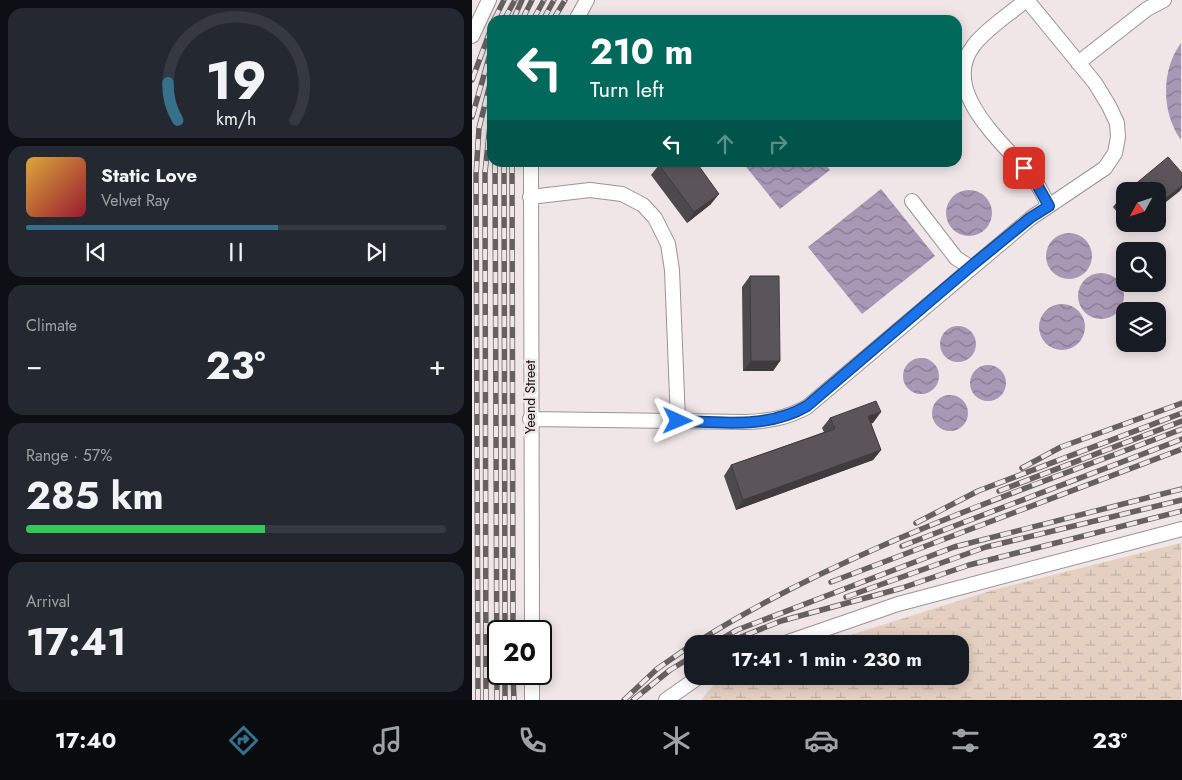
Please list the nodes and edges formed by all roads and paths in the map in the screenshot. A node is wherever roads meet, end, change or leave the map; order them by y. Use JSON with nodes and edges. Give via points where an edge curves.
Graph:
{"nodes":[{"id":1,"x":489,"y":0,"type":"edge"},
{"id":2,"x":587,"y":0,"type":"edge"},
{"id":3,"x":1027,"y":0,"type":"edge"},
{"id":4,"x":1164,"y":0,"type":"edge"},
{"id":5,"x":579,"y":15,"type":"edge"},
{"id":6,"x":472,"y":36,"type":"edge"},
{"id":7,"x":1078,"y":63,"type":"junction"},
{"id":8,"x":531,"y":167,"type":"edge"},
{"id":9,"x":530,"y":197,"type":"junction"},
{"id":10,"x":912,"y":201,"type":"dead end"},
{"id":11,"x":1049,"y":206,"type":"junction"},
{"id":12,"x":970,"y":267,"type":"junction"},
{"id":13,"x":530,"y":419,"type":"junction"},
{"id":14,"x":678,"y":421,"type":"junction"},
{"id":15,"x":1182,"y":529,"type":"edge"},
{"id":16,"x":532,"y":620,"type":"edge"},
{"id":17,"x":808,"y":635,"type":"edge"},
{"id":18,"x":532,"y":685,"type":"edge"},
{"id":19,"x":687,"y":685,"type":"edge"},
{"id":20,"x":532,"y":700,"type":"edge"},
{"id":21,"x":666,"y":700,"type":"edge"}],
"edges":[{"from":1,"to":6,"type":"street"},
{"from":2,"to":5,"type":"street"},
{"from":3,"to":7,"type":"street"},
{"from":3,"to":11,"type":"street","via":[[974,45],[966,60],[963,81],[968,98],[981,118],[1035,181]]},
{"from":4,"to":7,"type":"street","via":[[1147,9]]},
{"from":7,"to":11,"type":"street","via":[[1095,83],[1117,123],[1118,137],[1105,168]]},
{"from":8,"to":9,"type":"street","name":"Yeend Street"},
{"from":9,"to":13,"type":"street","name":"Yeend Street"},
{"from":9,"to":14,"type":"street","via":[[590,190],[622,194],[643,205],[655,218],[668,244],[672,270]]},
{"from":10,"to":12,"type":"street","via":[[956,258]]},
{"from":11,"to":12,"type":"street"},
{"from":12,"to":14,"type":"street","via":[[794,414],[770,421]]},
{"from":13,"to":14,"type":"street"},
{"from":13,"to":16,"type":"street","name":"Yeend Street"},
{"from":15,"to":17,"type":"street","via":[[907,601]]},
{"from":18,"to":20,"type":"street"},
{"from":19,"to":21,"type":"street"}]}
